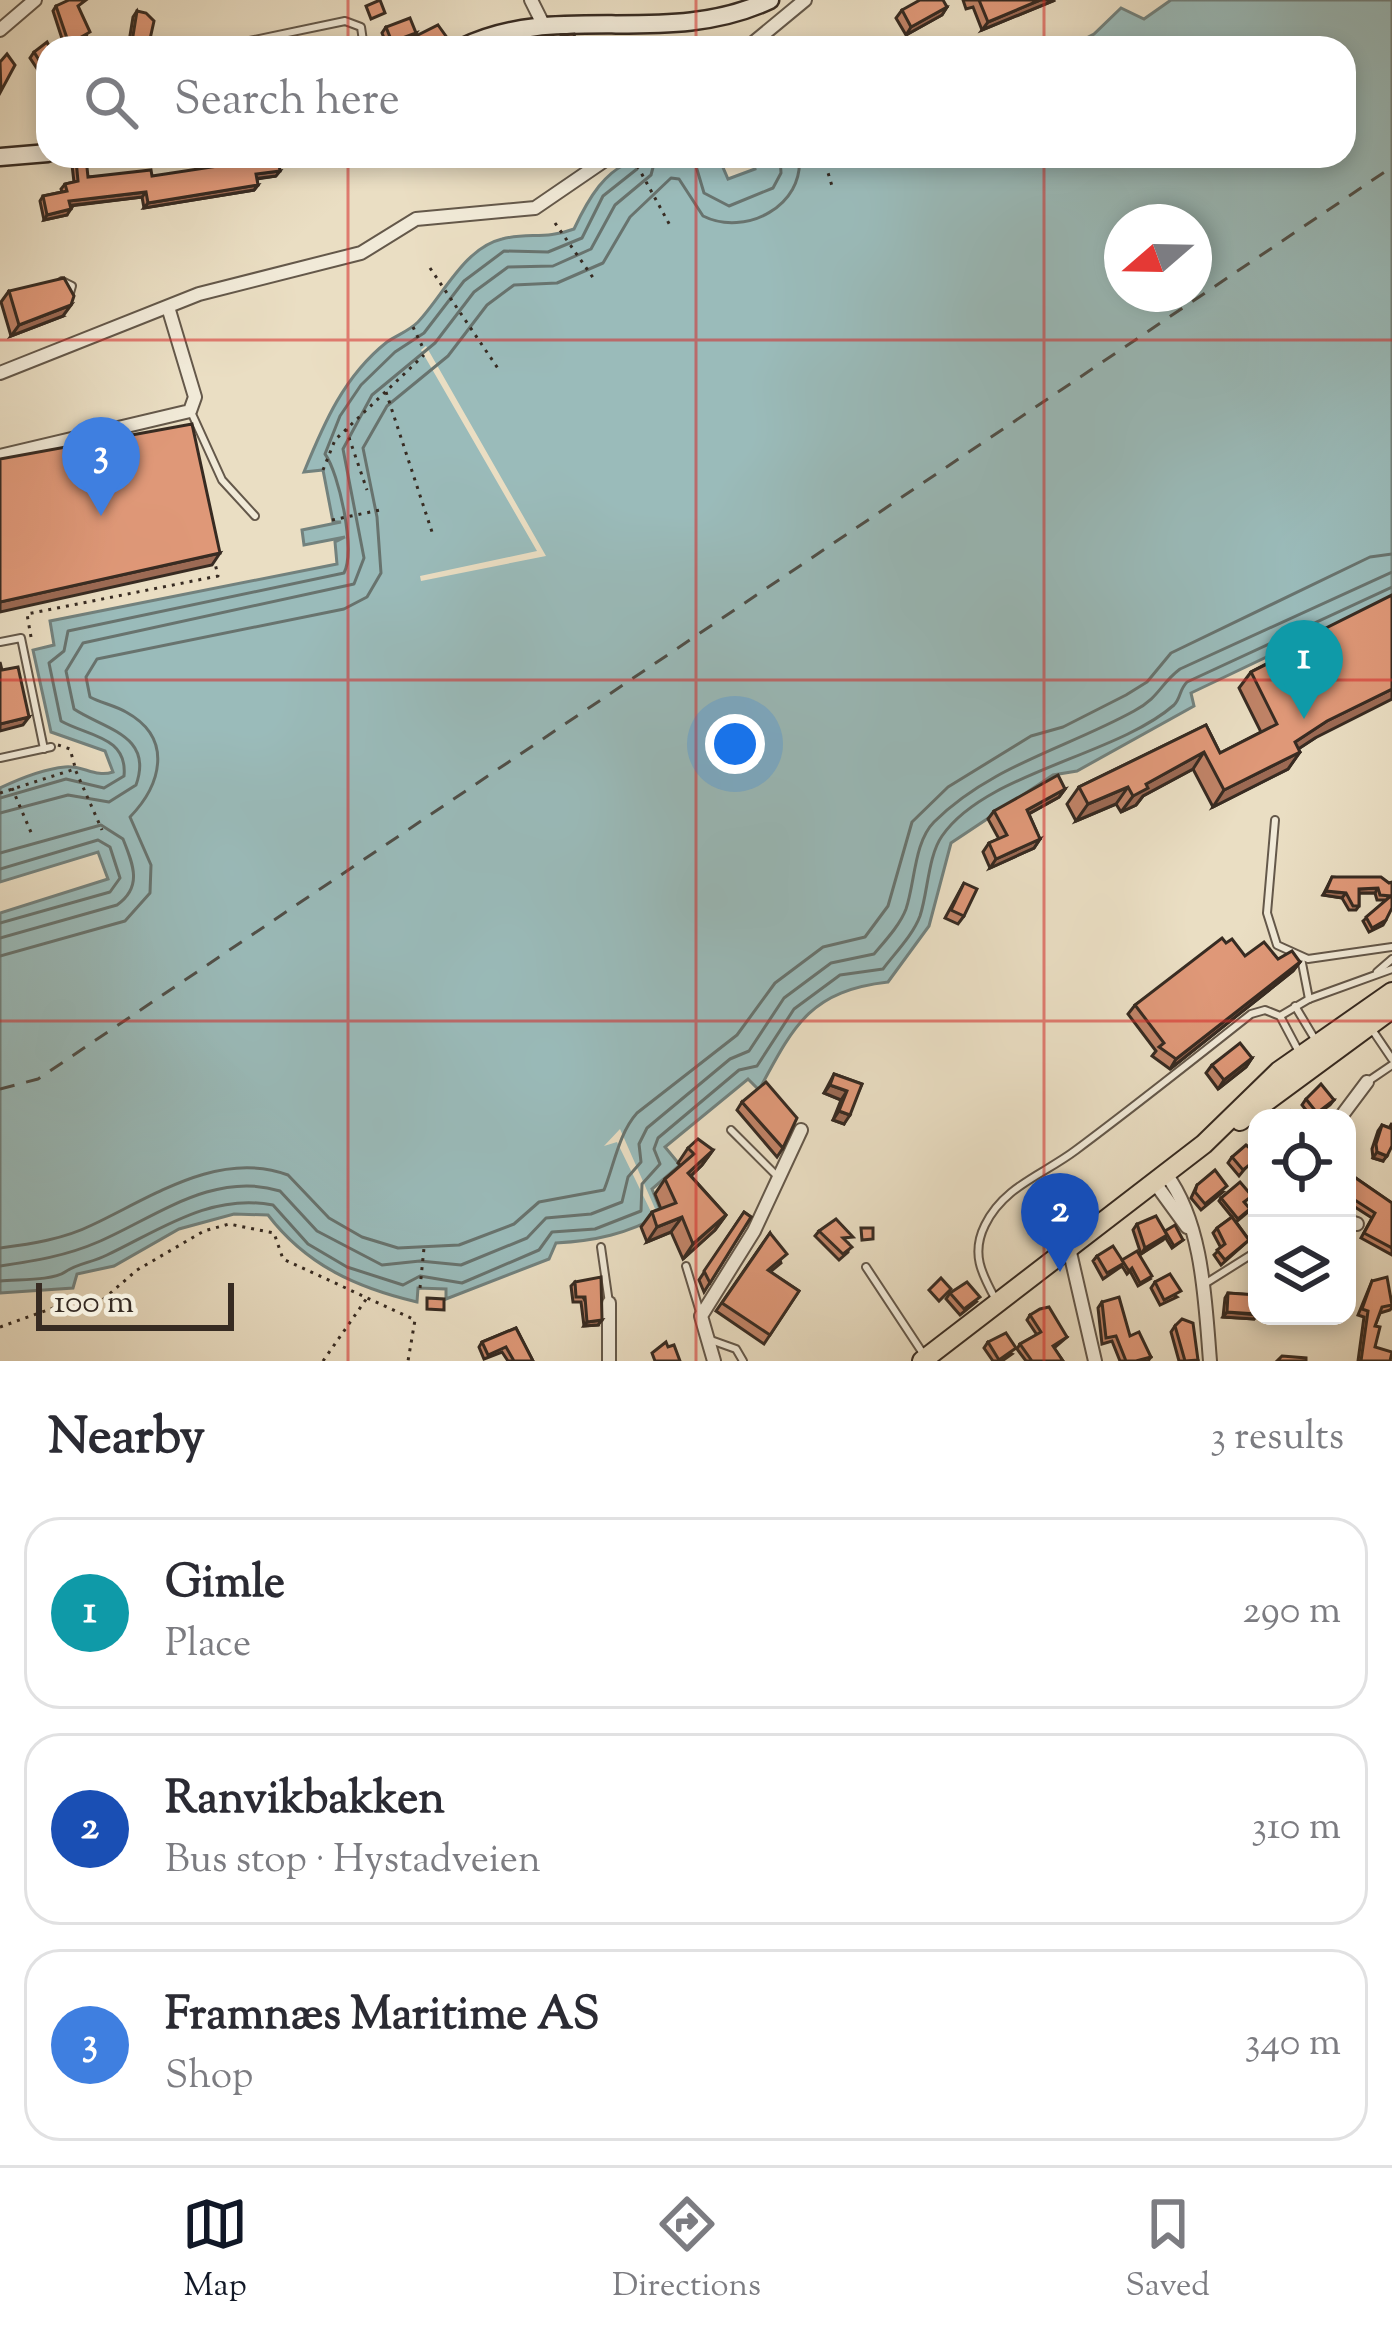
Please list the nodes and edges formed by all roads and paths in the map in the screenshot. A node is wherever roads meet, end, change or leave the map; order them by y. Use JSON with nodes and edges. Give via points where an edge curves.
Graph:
{"nodes":[{"id":1,"x":35,"y":0,"type":"edge"},
{"id":2,"x":531,"y":0,"type":"edge"},
{"id":3,"x":770,"y":0,"type":"edge"},
{"id":4,"x":805,"y":0,"type":"edge"},
{"id":5,"x":541,"y":20,"type":"junction"},
{"id":6,"x":0,"y":30,"type":"edge"},
{"id":7,"x":253,"y":36,"type":"edge"},
{"id":8,"x":362,"y":36,"type":"edge"},
{"id":9,"x":485,"y":36,"type":"edge"},
{"id":10,"x":762,"y":36,"type":"edge"},
{"id":11,"x":36,"y":154,"type":"edge"},
{"id":12,"x":0,"y":157,"type":"edge"},
{"id":13,"x":594,"y":168,"type":"edge"},
{"id":14,"x":638,"y":168,"type":"edge"},
{"id":15,"x":827,"y":168,"type":"edge"},
{"id":16,"x":832,"y":186,"type":"dead end"},
{"id":17,"x":555,"y":223,"type":"dead end"},
{"id":18,"x":672,"y":229,"type":"dead end"},
{"id":19,"x":430,"y":268,"type":"dead end"},
{"id":20,"x":596,"y":282,"type":"dead end"},
{"id":21,"x":40,"y":285,"type":"edge"},
{"id":22,"x":68,"y":300,"type":"edge"},
{"id":23,"x":168,"y":307,"type":"junction"},
{"id":24,"x":413,"y":326,"type":"dead end"},
{"id":25,"x":499,"y":370,"type":"dead end"},
{"id":26,"x":0,"y":373,"type":"edge"},
{"id":27,"x":386,"y":391,"type":"junction"},
{"id":28,"x":190,"y":411,"type":"junction"},
{"id":29,"x":346,"y":429,"type":"junction"},
{"id":30,"x":0,"y":456,"type":"edge"},
{"id":31,"x":323,"y":470,"type":"dead end"},
{"id":32,"x":367,"y":490,"type":"dead end"},
{"id":33,"x":380,"y":510,"type":"dead end"},
{"id":34,"x":255,"y":516,"type":"dead end"},
{"id":35,"x":332,"y":520,"type":"dead end"},
{"id":36,"x":433,"y":535,"type":"dead end"},
{"id":37,"x":213,"y":554,"type":"edge"},
{"id":38,"x":21,"y":638,"type":"junction"},
{"id":39,"x":0,"y":642,"type":"edge"},
{"id":40,"x":48,"y":748,"type":"junction"},
{"id":41,"x":0,"y":758,"type":"edge"},
{"id":42,"x":75,"y":769,"type":"junction"},
{"id":43,"x":11,"y":787,"type":"junction"},
{"id":44,"x":0,"y":793,"type":"edge"},
{"id":45,"x":1275,"y":820,"type":"dead end"},
{"id":46,"x":102,"y":830,"type":"dead end"},
{"id":47,"x":33,"y":837,"type":"dead end"},
{"id":48,"x":1392,"y":947,"type":"edge"},
{"id":49,"x":1300,"y":958,"type":"junction"},
{"id":50,"x":1392,"y":959,"type":"edge"},
{"id":51,"x":1392,"y":969,"type":"edge"},
{"id":52,"x":1375,"y":975,"type":"junction"},
{"id":53,"x":1392,"y":992,"type":"edge"},
{"id":54,"x":1309,"y":999,"type":"junction"},
{"id":55,"x":1295,"y":1006,"type":"junction"},
{"id":56,"x":1280,"y":1016,"type":"junction"},
{"id":57,"x":1380,"y":1017,"type":"edge"},
{"id":58,"x":1312,"y":1052,"type":"junction"},
{"id":59,"x":1392,"y":1062,"type":"edge"},
{"id":60,"x":1367,"y":1082,"type":"joint"},
{"id":61,"x":1347,"y":1109,"type":"edge"},
{"id":62,"x":731,"y":1130,"type":"dead end"},
{"id":63,"x":801,"y":1130,"type":"edge"},
{"id":64,"x":779,"y":1178,"type":"junction"},
{"id":65,"x":1160,"y":1178,"type":"junction"},
{"id":66,"x":601,"y":1247,"type":"dead end"},
{"id":67,"x":424,"y":1248,"type":"dead end"},
{"id":68,"x":1069,"y":1248,"type":"junction"},
{"id":69,"x":1248,"y":1257,"type":"edge"},
{"id":70,"x":686,"y":1266,"type":"dead end"},
{"id":71,"x":866,"y":1267,"type":"dead end"},
{"id":72,"x":1203,"y":1285,"type":"junction"},
{"id":73,"x":420,"y":1288,"type":"dead end"},
{"id":74,"x":367,"y":1298,"type":"junction"},
{"id":75,"x":609,"y":1303,"type":"joint"},
{"id":76,"x":998,"y":1303,"type":"junction"},
{"id":77,"x":701,"y":1316,"type":"junction"},
{"id":78,"x":0,"y":1327,"type":"edge"},
{"id":79,"x":708,"y":1339,"type":"junction"},
{"id":80,"x":924,"y":1359,"type":"edge"},
{"id":81,"x":323,"y":1361,"type":"edge"},
{"id":82,"x":408,"y":1361,"type":"edge"},
{"id":83,"x":609,"y":1361,"type":"edge"},
{"id":84,"x":714,"y":1361,"type":"edge"},
{"id":85,"x":743,"y":1361,"type":"edge"},
{"id":86,"x":1095,"y":1361,"type":"edge"},
{"id":87,"x":1210,"y":1361,"type":"edge"}],
"edges":[{"from":1,"to":6,"type":"street"},
{"from":2,"to":5,"type":"street"},
{"from":3,"to":5,"type":"main road","via":[[690,24]]},
{"from":4,"to":10,"type":"street"},
{"from":5,"to":9,"type":"main road"},
{"from":7,"to":8,"type":"lane","via":[[345,21]]},
{"from":11,"to":12,"type":"main road"},
{"from":13,"to":23,"type":"street","via":[[536,208],[416,219],[362,253]]},
{"from":14,"to":18,"type":"path"},
{"from":15,"to":16,"type":"path"},
{"from":17,"to":20,"type":"path"},
{"from":19,"to":25,"type":"path"},
{"from":21,"to":22,"type":"lane","via":[[68,283]]},
{"from":23,"to":26,"type":"street"},
{"from":23,"to":28,"type":"street","via":[[195,397]]},
{"from":24,"to":27,"type":"path","via":[[424,351]]},
{"from":27,"to":29,"type":"path"},
{"from":27,"to":36,"type":"path"},
{"from":28,"to":30,"type":"street"},
{"from":28,"to":34,"type":"lane","via":[[222,479]]},
{"from":29,"to":31,"type":"path"},
{"from":29,"to":32,"type":"path"},
{"from":33,"to":35,"type":"path"},
{"from":37,"to":38,"type":"path","via":[[218,576],[27,614],[32,637]]},
{"from":38,"to":39,"type":"lane"},
{"from":38,"to":40,"type":"lane"},
{"from":40,"to":41,"type":"lane"},
{"from":40,"to":42,"type":"path","via":[[67,746]]},
{"from":42,"to":43,"type":"path"},
{"from":42,"to":46,"type":"path"},
{"from":43,"to":44,"type":"path"},
{"from":43,"to":47,"type":"path"},
{"from":45,"to":49,"type":"lane","via":[[1267,913],[1277,945]]},
{"from":48,"to":49,"type":"lane"},
{"from":49,"to":54,"type":"lane"},
{"from":50,"to":52,"type":"lane"},
{"from":51,"to":52,"type":"lane"},
{"from":52,"to":54,"type":"lane"},
{"from":53,"to":57,"type":"main road"},
{"from":54,"to":55,"type":"lane"},
{"from":55,"to":56,"type":"lane"},
{"from":55,"to":58,"type":"lane"},
{"from":56,"to":58,"type":"lane"},
{"from":56,"to":76,"type":"lane","via":[[1251,1014],[1001,1201],[982,1228],[976,1267]]},
{"from":57,"to":58,"type":"main road"},
{"from":57,"to":59,"type":"lane"},
{"from":58,"to":65,"type":"main road"},
{"from":59,"to":60,"type":"lane"},
{"from":60,"to":61,"type":"street"},
{"from":62,"to":64,"type":"lane"},
{"from":63,"to":64,"type":"street"},
{"from":64,"to":77,"type":"street"},
{"from":65,"to":68,"type":"main road"},
{"from":65,"to":72,"type":"street","via":[[1187,1227]]},
{"from":66,"to":75,"type":"lane"},
{"from":67,"to":73,"type":"path"},
{"from":68,"to":76,"type":"main road"},
{"from":68,"to":86,"type":"street"},
{"from":69,"to":72,"type":"lane"},
{"from":70,"to":77,"type":"lane"},
{"from":71,"to":80,"type":"lane"},
{"from":72,"to":87,"type":"street"},
{"from":74,"to":78,"type":"path","via":[[284,1259],[268,1229],[229,1224],[137,1270],[99,1303],[56,1307]]},
{"from":74,"to":81,"type":"path"},
{"from":74,"to":82,"type":"path","via":[[415,1320]]},
{"from":75,"to":83,"type":"street"},
{"from":76,"to":80,"type":"main road"},
{"from":77,"to":79,"type":"street"},
{"from":79,"to":84,"type":"street"},
{"from":79,"to":85,"type":"lane","via":[[736,1349]]}]}
